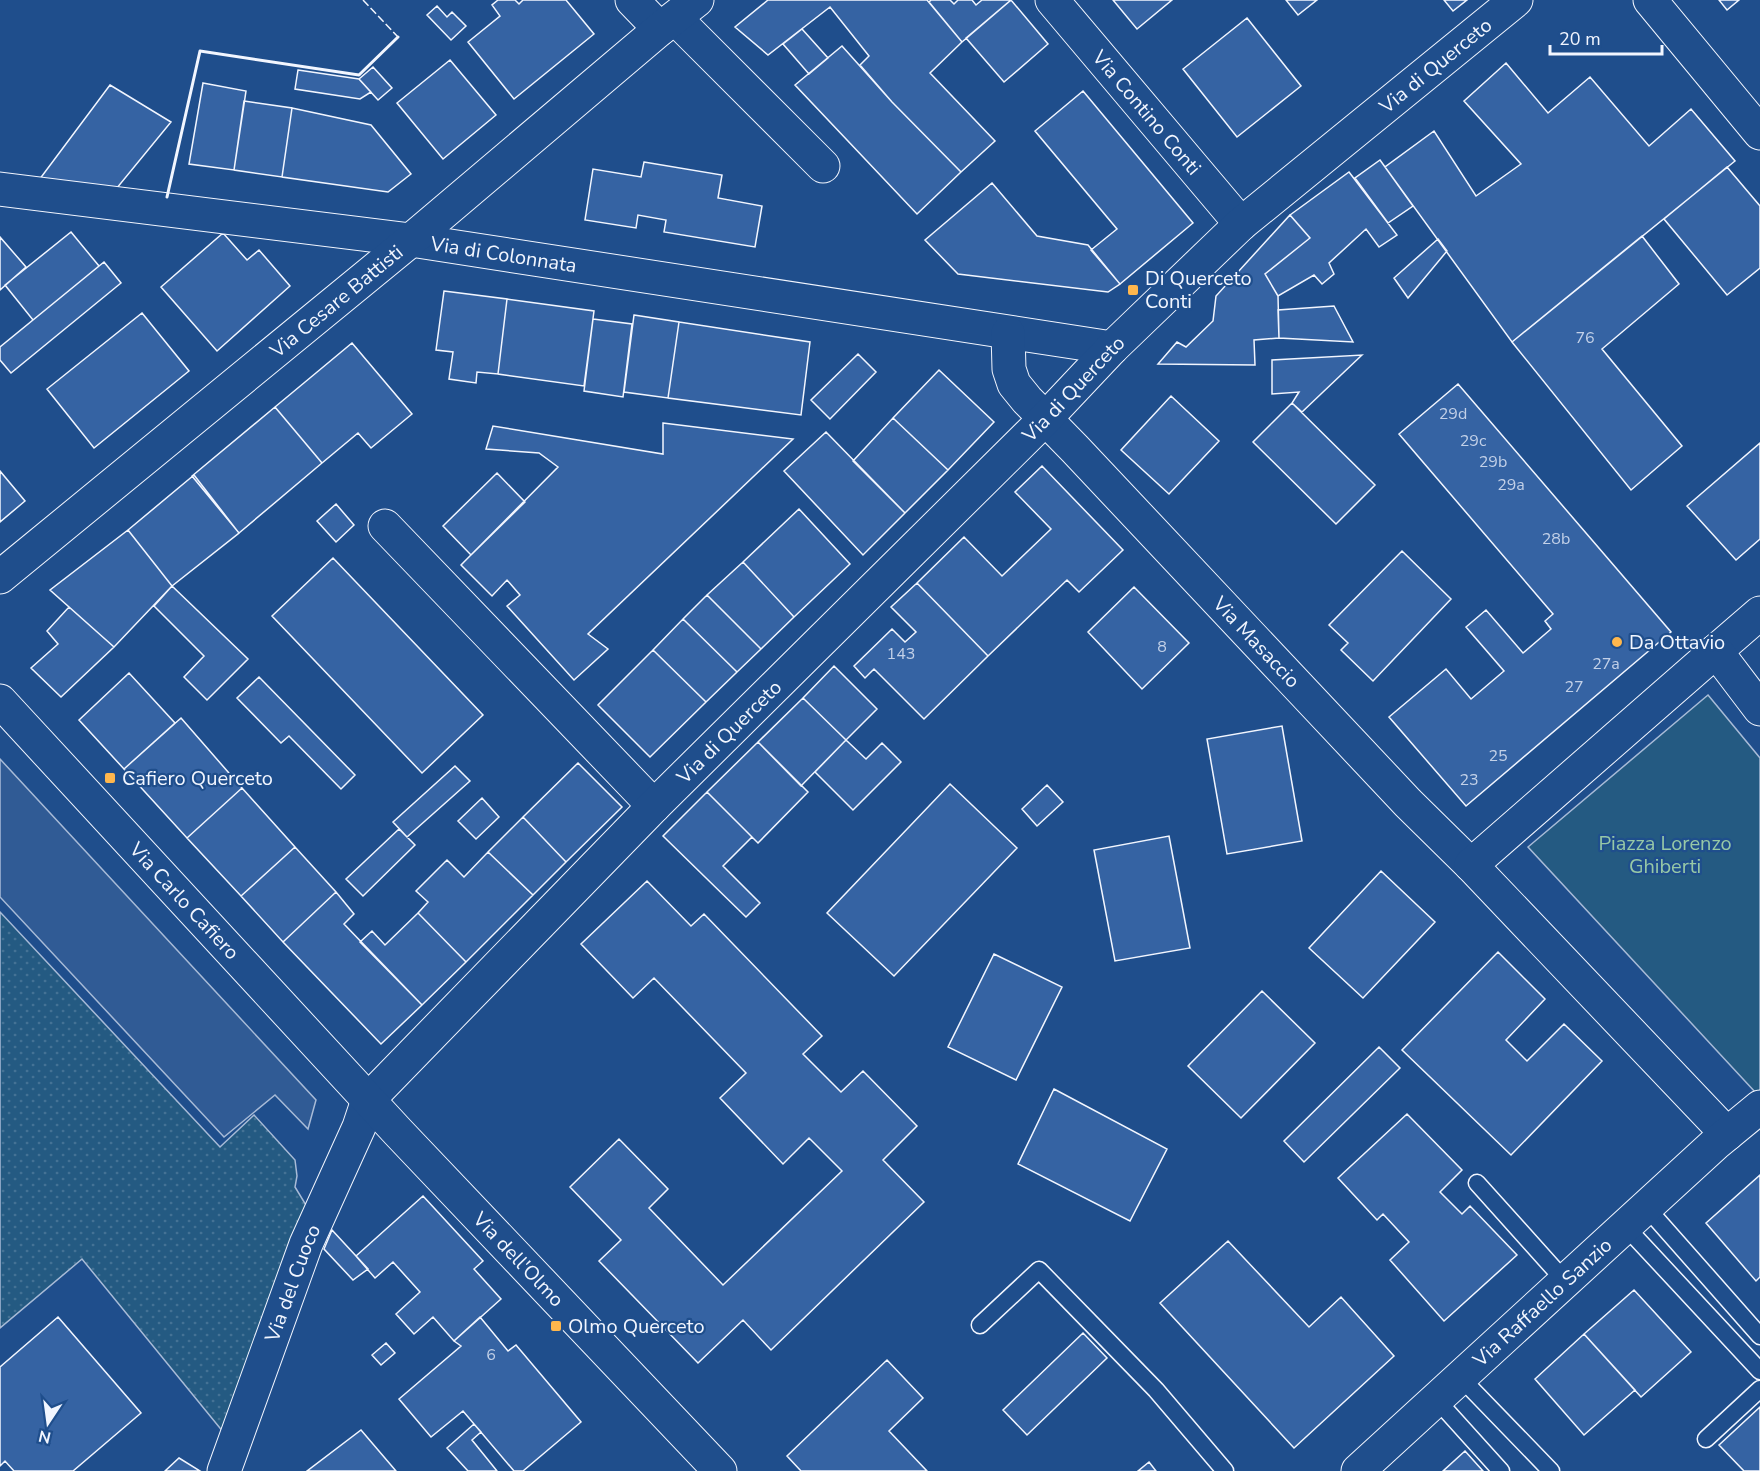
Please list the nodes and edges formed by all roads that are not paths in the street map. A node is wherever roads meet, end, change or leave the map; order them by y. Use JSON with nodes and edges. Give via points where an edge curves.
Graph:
{"nodes":[{"id":1,"x":632,"y":0,"type":"edge"},
{"id":2,"x":1052,"y":0,"type":"edge"},
{"id":3,"x":1516,"y":0,"type":"edge"},
{"id":4,"x":1650,"y":0,"type":"edge"},
{"id":5,"x":677,"y":16,"type":"edge"},
{"id":6,"x":1760,"y":133,"type":"edge"},
{"id":7,"x":824,"y":166,"type":"dead end"},
{"id":8,"x":0,"y":189,"type":"edge"},
{"id":9,"x":1241,"y":224,"type":"junction"},
{"id":10,"x":411,"y":240,"type":"junction"},
{"id":11,"x":1008,"y":333,"type":"junction"},
{"id":12,"x":1112,"y":348,"type":"junction"},
{"id":13,"x":1046,"y":418,"type":"junction"},
{"id":14,"x":385,"y":526,"type":"dead end"},
{"id":15,"x":0,"y":577,"type":"edge"},
{"id":16,"x":1760,"y":613,"type":"edge"},
{"id":17,"x":1716,"y":651,"type":"junction"},
{"id":18,"x":0,"y":701,"type":"edge"},
{"id":19,"x":1760,"y":709,"type":"edge"},
{"id":20,"x":654,"y":806,"type":"junction"},
{"id":21,"x":1471,"y":865,"type":"junction"},
{"id":22,"x":368,"y":1100,"type":"junction"},
{"id":23,"x":1760,"y":1107,"type":"edge"},
{"id":24,"x":1727,"y":1134,"type":"junction"},
{"id":25,"x":1477,"y":1183,"type":"dead end"},
{"id":26,"x":1636,"y":1216,"type":"junction"},
{"id":27,"x":1565,"y":1281,"type":"junction"},
{"id":28,"x":980,"y":1325,"type":"dead end"},
{"id":29,"x":1760,"y":1336,"type":"edge"},
{"id":30,"x":1760,"y":1371,"type":"edge"},
{"id":31,"x":1460,"y":1377,"type":"junction"},
{"id":32,"x":1760,"y":1389,"type":"edge"},
{"id":33,"x":1436,"y":1399,"type":"junction"},
{"id":34,"x":1706,"y":1439,"type":"dead end"},
{"id":35,"x":224,"y":1471,"type":"edge"},
{"id":36,"x":720,"y":1471,"type":"edge"},
{"id":37,"x":1225,"y":1471,"type":"edge"},
{"id":38,"x":1358,"y":1471,"type":"edge"},
{"id":39,"x":1501,"y":1471,"type":"edge"},
{"id":40,"x":1551,"y":1471,"type":"edge"}],
"edges":[{"from":1,"to":5,"type":"street"},
{"from":2,"to":9,"type":"street","name":"Via Contino Conti"},
{"from":3,"to":9,"type":"street","name":"Via di Querceto"},
{"from":4,"to":6,"type":"street"},
{"from":5,"to":7,"type":"street"},
{"from":5,"to":10,"type":"street","name":"Via Cesare Battisti"},
{"from":8,"to":10,"type":"street","name":"Via di Colonnata"},
{"from":9,"to":12,"type":"street","name":"Via di Querceto"},
{"from":10,"to":11,"type":"street","name":"Via di Colonnata"},
{"from":10,"to":15,"type":"street","name":"Via Cesare Battisti"},
{"from":11,"to":12,"type":"street","name":"Via di Colonnata"},
{"from":11,"to":13,"type":"street","via":[[1009,369],[1014,384]]},
{"from":12,"to":13,"type":"street","name":"Via di Querceto"},
{"from":13,"to":20,"type":"street","name":"Via di Querceto"},
{"from":13,"to":21,"type":"street","name":"Via Masaccio"},
{"from":14,"to":20,"type":"street"},
{"from":16,"to":17,"type":"street"},
{"from":17,"to":19,"type":"street"},
{"from":17,"to":21,"type":"street"},
{"from":18,"to":22,"type":"street","name":"Via Carlo Cafiero"},
{"from":20,"to":22,"type":"street","name":"Via di Querceto"},
{"from":21,"to":24,"type":"street"},
{"from":22,"to":35,"type":"street","name":"Via del Cuoco","via":[[306,1244]]},
{"from":22,"to":36,"type":"street","name":"Via dell'Olmo"},
{"from":23,"to":24,"type":"street"},
{"from":24,"to":26,"type":"street","name":"Via Raffaello Sanzio"},
{"from":25,"to":27,"type":"lane"},
{"from":26,"to":27,"type":"street","name":"Via Raffaello Sanzio"},
{"from":26,"to":29,"type":"lane"},
{"from":26,"to":30,"type":"lane"},
{"from":27,"to":31,"type":"street","name":"Via Raffaello Sanzio"},
{"from":28,"to":37,"type":"lane","via":[[1039,1270],[1156,1390]]},
{"from":31,"to":33,"type":"street","name":"Via Raffaello Sanzio"},
{"from":31,"to":40,"type":"lane"},
{"from":32,"to":34,"type":"lane"},
{"from":33,"to":38,"type":"street","name":"Via Raffaello Sanzio"},
{"from":33,"to":39,"type":"lane"}]}
